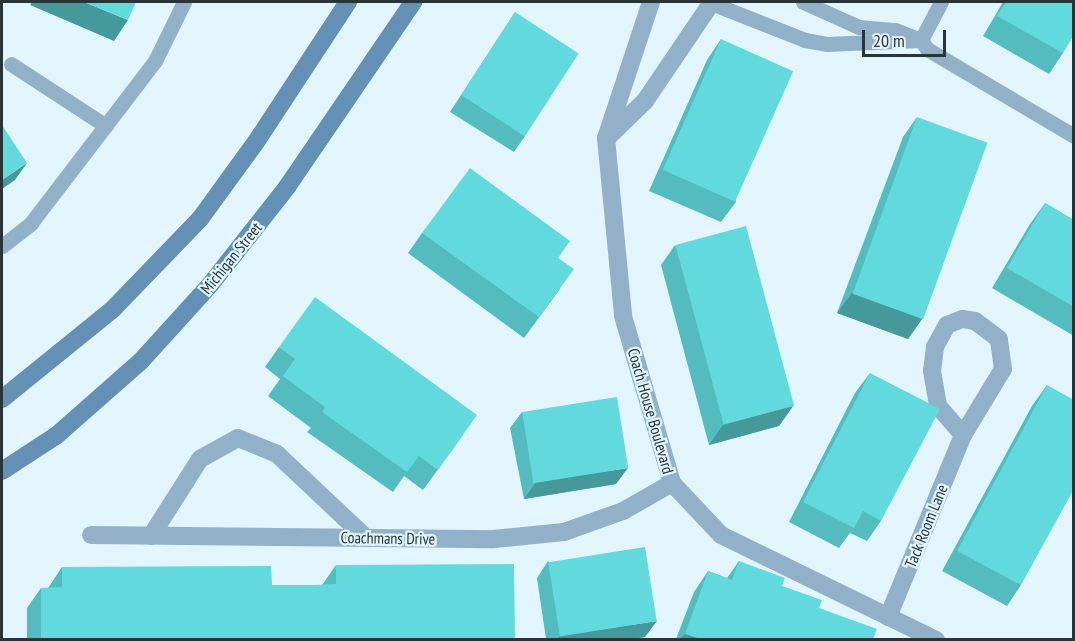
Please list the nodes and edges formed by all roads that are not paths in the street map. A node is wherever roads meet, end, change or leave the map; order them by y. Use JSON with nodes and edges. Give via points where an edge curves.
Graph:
{"nodes":[{"id":1,"x":184,"y":2,"type":"edge"},
{"id":2,"x":348,"y":2,"type":"edge"},
{"id":3,"x":413,"y":2,"type":"edge"},
{"id":4,"x":651,"y":2,"type":"edge"},
{"id":5,"x":711,"y":2,"type":"edge"},
{"id":6,"x":803,"y":2,"type":"edge"},
{"id":7,"x":941,"y":2,"type":"edge"},
{"id":8,"x":921,"y":40,"type":"junction"},
{"id":9,"x":11,"y":64,"type":"dead end"},
{"id":10,"x":106,"y":126,"type":"junction"},
{"id":11,"x":1074,"y":136,"type":"edge"},
{"id":12,"x":606,"y":138,"type":"junction"},
{"id":13,"x":2,"y":246,"type":"edge"},
{"id":14,"x":2,"y":399,"type":"edge"},
{"id":15,"x":963,"y":435,"type":"junction"},
{"id":16,"x":2,"y":471,"type":"edge"},
{"id":17,"x":672,"y":483,"type":"junction"},
{"id":18,"x":91,"y":535,"type":"dead end"},
{"id":19,"x":150,"y":536,"type":"junction"},
{"id":20,"x":366,"y":538,"type":"junction"},
{"id":21,"x":888,"y":617,"type":"junction"},
{"id":22,"x":936,"y":639,"type":"edge"}],
"edges":[{"from":1,"to":10,"type":"lane","via":[[155,61]]},
{"from":2,"to":14,"type":"street","via":[[200,219],[113,309]]},
{"from":3,"to":16,"type":"street","name":"Michigan Street","via":[[288,187],[210,285],[141,361],[57,435]]},
{"from":4,"to":12,"type":"street","name":"Coach House Boulevard"},
{"from":5,"to":8,"type":"lane","via":[[805,40],[827,44]]},
{"from":5,"to":12,"type":"street","via":[[645,101]]},
{"from":6,"to":8,"type":"lane","via":[[859,27],[895,30]]},
{"from":7,"to":8,"type":"lane"},
{"from":8,"to":11,"type":"lane","via":[[927,49]]},
{"from":9,"to":10,"type":"lane"},
{"from":10,"to":13,"type":"lane","via":[[32,223]]},
{"from":12,"to":17,"type":"street","name":"Coach House Boulevard","via":[[623,316]]},
{"from":15,"to":15,"type":"street","name":"Tack Room Lane","via":[[1003,369],[1004,353],[999,339],[989,329],[962,319],[947,325],[935,347],[932,371],[938,406]]},
{"from":15,"to":21,"type":"street","name":"Tack Room Lane"},
{"from":17,"to":20,"type":"street","name":"Coachmans Drive","via":[[623,511],[564,532],[494,539]]},
{"from":17,"to":21,"type":"street","name":"Coach House Boulevard","via":[[721,535]]},
{"from":18,"to":19,"type":"street","name":"Coachmans Drive"},
{"from":19,"to":20,"type":"street","name":"Coachmans Drive"},
{"from":19,"to":20,"type":"street","via":[[200,459],[238,438],[277,454]]},
{"from":21,"to":22,"type":"street","name":"Coach House Boulevard"}]}
